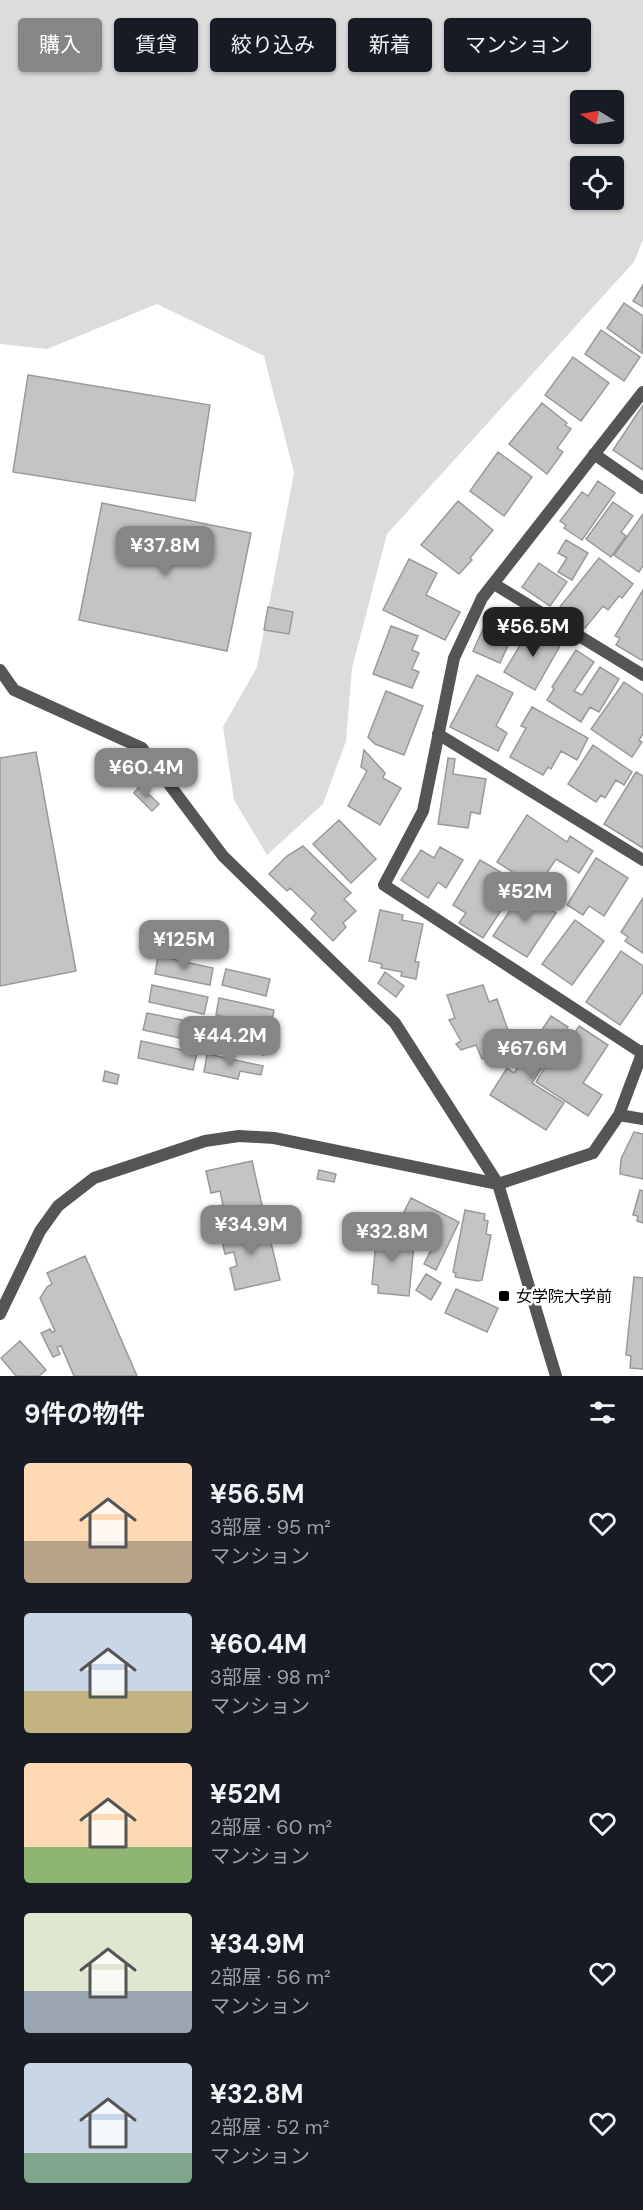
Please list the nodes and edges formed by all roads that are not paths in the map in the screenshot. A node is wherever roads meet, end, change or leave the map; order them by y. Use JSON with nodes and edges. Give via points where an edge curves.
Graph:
{"nodes":[{"id":1,"x":643,"y":392,"type":"edge"},
{"id":2,"x":594,"y":454,"type":"junction"},
{"id":3,"x":643,"y":488,"type":"edge"},
{"id":4,"x":494,"y":584,"type":"junction"},
{"id":5,"x":0,"y":670,"type":"edge"},
{"id":6,"x":643,"y":675,"type":"edge"},
{"id":7,"x":438,"y":734,"type":"junction"},
{"id":8,"x":643,"y":860,"type":"edge"},
{"id":9,"x":643,"y":1052,"type":"edge"},
{"id":10,"x":619,"y":1115,"type":"junction"},
{"id":11,"x":643,"y":1119,"type":"edge"},
{"id":12,"x":498,"y":1184,"type":"junction"},
{"id":13,"x":0,"y":1314,"type":"edge"},
{"id":14,"x":556,"y":1376,"type":"edge"}],
"edges":[{"from":1,"to":2,"type":"street"},
{"from":2,"to":3,"type":"street"},
{"from":2,"to":4,"type":"street"},
{"from":4,"to":6,"type":"street"},
{"from":4,"to":7,"type":"street","via":[[483,598],[454,658]]},
{"from":5,"to":12,"type":"street","via":[[14,690],[142,748],[223,856],[395,1023]]},
{"from":7,"to":8,"type":"street"},
{"from":7,"to":9,"type":"street","via":[[423,811],[384,885]]},
{"from":9,"to":10,"type":"street"},
{"from":10,"to":11,"type":"street"},
{"from":10,"to":12,"type":"street","via":[[593,1153]]},
{"from":12,"to":13,"type":"street","via":[[274,1138],[238,1136],[205,1141],[94,1178],[58,1206],[40,1231]]},
{"from":12,"to":14,"type":"street"}]}
